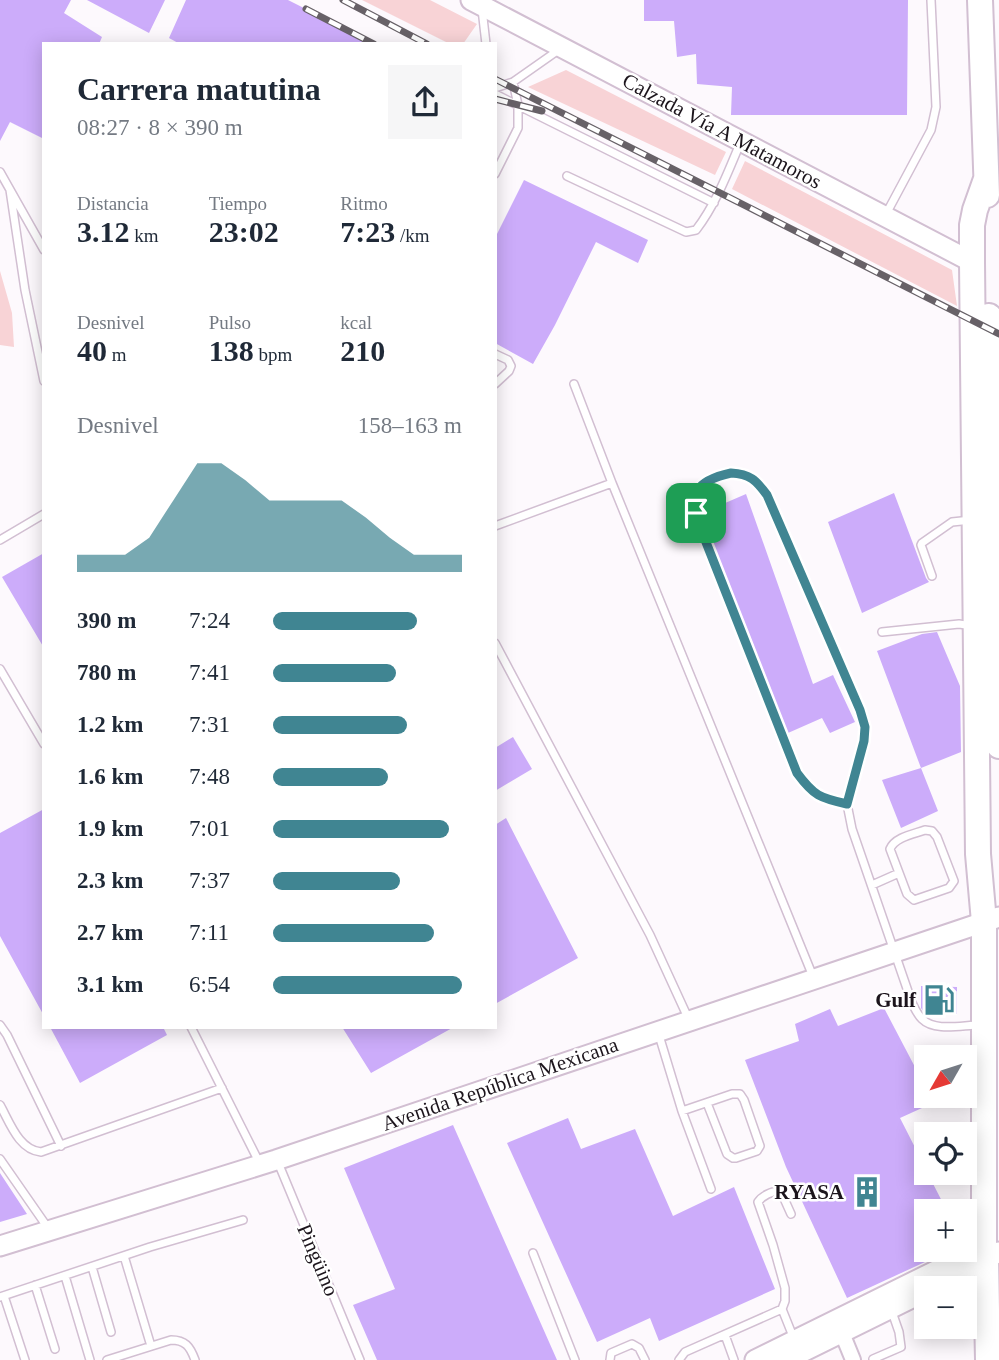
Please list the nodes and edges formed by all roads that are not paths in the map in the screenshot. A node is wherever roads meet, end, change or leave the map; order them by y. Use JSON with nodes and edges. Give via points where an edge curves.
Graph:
{"nodes":[{"id":1,"x":931,"y":0,"type":"edge"},
{"id":2,"x":980,"y":0,"type":"edge"},
{"id":3,"x":476,"y":2,"type":"edge"},
{"id":4,"x":486,"y":42,"type":"edge"},
{"id":5,"x":563,"y":48,"type":"junction"},
{"id":6,"x":513,"y":82,"type":"junction"},
{"id":7,"x":497,"y":87,"type":"edge"},
{"id":8,"x":497,"y":95,"type":"edge"},
{"id":9,"x":518,"y":106,"type":"junction"},
{"id":10,"x":741,"y":141,"type":"junction"},
{"id":11,"x":497,"y":170,"type":"edge"},
{"id":12,"x":0,"y":172,"type":"edge"},
{"id":13,"x":567,"y":176,"type":"dead end"},
{"id":14,"x":986,"y":179,"type":"junction"},
{"id":15,"x":10,"y":190,"type":"junction"},
{"id":16,"x":714,"y":203,"type":"junction"},
{"id":17,"x":885,"y":216,"type":"junction"},
{"id":18,"x":42,"y":246,"type":"edge"},
{"id":19,"x":972,"y":262,"type":"junction"},
{"id":20,"x":497,"y":355,"type":"edge"},
{"id":21,"x":42,"y":371,"type":"edge"},
{"id":22,"x":497,"y":382,"type":"edge"},
{"id":23,"x":574,"y":384,"type":"dead end"},
{"id":24,"x":612,"y":483,"type":"junction"},
{"id":25,"x":42,"y":515,"type":"edge"},
{"id":26,"x":975,"y":520,"type":"junction"},
{"id":27,"x":497,"y":525,"type":"edge"},
{"id":28,"x":0,"y":540,"type":"edge"},
{"id":29,"x":932,"y":576,"type":"dead end"},
{"id":30,"x":977,"y":626,"type":"junction"},
{"id":31,"x":882,"y":632,"type":"dead end"},
{"id":32,"x":497,"y":647,"type":"edge"},
{"id":33,"x":0,"y":669,"type":"edge"},
{"id":34,"x":42,"y":741,"type":"edge"},
{"id":35,"x":999,"y":746,"type":"edge"},
{"id":36,"x":979,"y":785,"type":"junction"},
{"id":37,"x":847,"y":804,"type":"junction"},
{"id":38,"x":999,"y":808,"type":"edge"},
{"id":39,"x":978,"y":854,"type":"junction"},
{"id":40,"x":900,"y":873,"type":"junction"},
{"id":41,"x":999,"y":878,"type":"edge"},
{"id":42,"x":872,"y":885,"type":"junction"},
{"id":43,"x":994,"y":922,"type":"edge"},
{"id":44,"x":895,"y":952,"type":"junction"},
{"id":45,"x":814,"y":979,"type":"junction"},
{"id":46,"x":689,"y":1021,"type":"junction"},
{"id":47,"x":992,"y":1022,"type":"edge"},
{"id":48,"x":0,"y":1025,"type":"edge"},
{"id":49,"x":192,"y":1029,"type":"edge"},
{"id":50,"x":657,"y":1031,"type":"junction"},
{"id":51,"x":222,"y":1087,"type":"junction"},
{"id":52,"x":707,"y":1103,"type":"junction"},
{"id":53,"x":0,"y":1105,"type":"edge"},
{"id":54,"x":682,"y":1111,"type":"junction"},
{"id":55,"x":61,"y":1146,"type":"junction"},
{"id":56,"x":0,"y":1159,"type":"edge"},
{"id":57,"x":268,"y":1162,"type":"junction"},
{"id":58,"x":711,"y":1189,"type":"dead end"},
{"id":59,"x":791,"y":1214,"type":"dead end"},
{"id":60,"x":243,"y":1220,"type":"dead end"},
{"id":61,"x":50,"y":1231,"type":"junction"},
{"id":62,"x":2,"y":1243,"type":"edge"},
{"id":63,"x":533,"y":1253,"type":"dead end"},
{"id":64,"x":993,"y":1253,"type":"edge"},
{"id":65,"x":124,"y":1256,"type":"junction"},
{"id":66,"x":92,"y":1267,"type":"junction"},
{"id":67,"x":65,"y":1276,"type":"junction"},
{"id":68,"x":952,"y":1276,"type":"edge"},
{"id":69,"x":36,"y":1285,"type":"junction"},
{"id":70,"x":914,"y":1294,"type":"edge"},
{"id":71,"x":2,"y":1296,"type":"edge"},
{"id":72,"x":993,"y":1301,"type":"edge"},
{"id":73,"x":888,"y":1302,"type":"junction"},
{"id":74,"x":782,"y":1309,"type":"junction"},
{"id":75,"x":111,"y":1332,"type":"dead end"},
{"id":76,"x":842,"y":1333,"type":"junction"},
{"id":77,"x":725,"y":1335,"type":"junction"},
{"id":78,"x":151,"y":1346,"type":"junction"},
{"id":79,"x":55,"y":1349,"type":"dead end"},
{"id":80,"x":779,"y":1355,"type":"edge"},
{"id":81,"x":873,"y":1359,"type":"edge"},
{"id":82,"x":25,"y":1360,"type":"edge"},
{"id":83,"x":90,"y":1360,"type":"edge"},
{"id":84,"x":107,"y":1360,"type":"edge"},
{"id":85,"x":195,"y":1360,"type":"edge"},
{"id":86,"x":360,"y":1360,"type":"edge"},
{"id":87,"x":575,"y":1360,"type":"edge"},
{"id":88,"x":610,"y":1360,"type":"edge"},
{"id":89,"x":645,"y":1360,"type":"edge"},
{"id":90,"x":679,"y":1360,"type":"edge"},
{"id":91,"x":734,"y":1360,"type":"edge"},
{"id":92,"x":853,"y":1360,"type":"edge"},
{"id":93,"x":988,"y":1360,"type":"edge"}],
"edges":[{"from":1,"to":17,"type":"lane","via":[[936,107],[931,130]]},
{"from":2,"to":14,"type":"highway"},
{"from":3,"to":4,"type":"lane"},
{"from":3,"to":5,"type":"street","name":"Calzada Vía A Matamoros"},
{"from":5,"to":6,"type":"lane"},
{"from":5,"to":10,"type":"street","name":"Calzada Vía A Matamoros"},
{"from":6,"to":7,"type":"lane"},
{"from":6,"to":9,"type":"lane"},
{"from":8,"to":9,"type":"lane"},
{"from":9,"to":11,"type":"lane","via":[[518,128]]},
{"from":9,"to":16,"type":"lane"},
{"from":10,"to":16,"type":"lane"},
{"from":10,"to":17,"type":"street","name":"Calzada Vía A Matamoros"},
{"from":12,"to":15,"type":"lane"},
{"from":13,"to":16,"type":"lane","via":[[686,232],[696,230]]},
{"from":14,"to":19,"type":"highway","via":[[972,225]]},
{"from":14,"to":35,"type":"highway","via":[[997,497]]},
{"from":15,"to":18,"type":"lane"},
{"from":15,"to":21,"type":"lane"},
{"from":17,"to":19,"type":"street","name":"Calzada Vía A Matamoros"},
{"from":19,"to":26,"type":"highway"},
{"from":20,"to":22,"type":"lane","via":[[511,366]]},
{"from":23,"to":24,"type":"lane"},
{"from":24,"to":27,"type":"lane"},
{"from":24,"to":45,"type":"lane"},
{"from":25,"to":28,"type":"lane"},
{"from":26,"to":29,"type":"lane","via":[[951,522],[922,543]]},
{"from":26,"to":30,"type":"highway"},
{"from":30,"to":31,"type":"lane"},
{"from":30,"to":36,"type":"highway"},
{"from":32,"to":46,"type":"lane","via":[[650,935]]},
{"from":33,"to":34,"type":"lane"},
{"from":36,"to":38,"type":"highway"},
{"from":36,"to":39,"type":"highway"},
{"from":37,"to":37,"type":"lane","via":[[864,741],[860,710],[767,495],[757,481],[743,474],[719,476],[705,482],[694,500],[700,527],[797,773],[817,795]]},
{"from":37,"to":42,"type":"lane"},
{"from":39,"to":41,"type":"highway"},
{"from":39,"to":43,"type":"highway"},
{"from":40,"to":40,"type":"lane","via":[[914,900],[952,887],[954,881],[937,837],[929,830],[891,845]]},
{"from":40,"to":42,"type":"lane"},
{"from":42,"to":44,"type":"lane"},
{"from":43,"to":44,"type":"street","name":"Avenida República Mexicana"},
{"from":43,"to":47,"type":"highway"},
{"from":44,"to":45,"type":"street","name":"Avenida República Mexicana"},
{"from":44,"to":47,"type":"lane","via":[[923,1021],[941,1026]]},
{"from":45,"to":46,"type":"street","name":"Avenida República Mexicana"},
{"from":46,"to":50,"type":"street","name":"Avenida República Mexicana"},
{"from":47,"to":64,"type":"highway"},
{"from":48,"to":55,"type":"lane"},
{"from":49,"to":51,"type":"lane","name":"Pingüino"},
{"from":50,"to":54,"type":"lane"},
{"from":50,"to":57,"type":"street","name":"Avenida República Mexicana"},
{"from":51,"to":55,"type":"lane"},
{"from":51,"to":57,"type":"lane","name":"Pingüino"},
{"from":52,"to":52,"type":"lane","via":[[740,1094],[760,1146],[757,1151],[736,1158],[727,1154]]},
{"from":52,"to":54,"type":"lane"},
{"from":53,"to":55,"type":"lane","via":[[27,1148],[41,1152]]},
{"from":54,"to":58,"type":"lane"},
{"from":56,"to":61,"type":"lane"},
{"from":57,"to":61,"type":"street","name":"Avenida República Mexicana"},
{"from":57,"to":86,"type":"lane","name":"Pingüino"},
{"from":59,"to":74,"type":"lane","via":[[779,1191],[758,1202],[785,1288]]},
{"from":60,"to":65,"type":"lane"},
{"from":61,"to":62,"type":"street","name":"Avenida República Mexicana"},
{"from":63,"to":87,"type":"lane"},
{"from":64,"to":68,"type":"street"},
{"from":64,"to":72,"type":"highway"},
{"from":64,"to":73,"type":"street"},
{"from":65,"to":66,"type":"lane"},
{"from":65,"to":78,"type":"lane"},
{"from":66,"to":67,"type":"lane"},
{"from":66,"to":75,"type":"lane"},
{"from":67,"to":69,"type":"lane"},
{"from":67,"to":83,"type":"lane"},
{"from":69,"to":71,"type":"lane"},
{"from":69,"to":79,"type":"lane"},
{"from":70,"to":73,"type":"street"},
{"from":71,"to":82,"type":"lane"},
{"from":72,"to":93,"type":"highway"},
{"from":73,"to":76,"type":"street"},
{"from":73,"to":80,"type":"street"},
{"from":73,"to":81,"type":"lane","via":[[901,1347]]},
{"from":74,"to":77,"type":"lane"},
{"from":74,"to":80,"type":"lane"},
{"from":76,"to":80,"type":"street"},
{"from":76,"to":92,"type":"street"},
{"from":77,"to":90,"type":"lane","via":[[685,1352]]},
{"from":77,"to":91,"type":"lane"},
{"from":78,"to":84,"type":"lane"},
{"from":78,"to":85,"type":"lane","via":[[180,1340]]},
{"from":88,"to":89,"type":"lane","via":[[614,1351],[632,1344]]}]}
